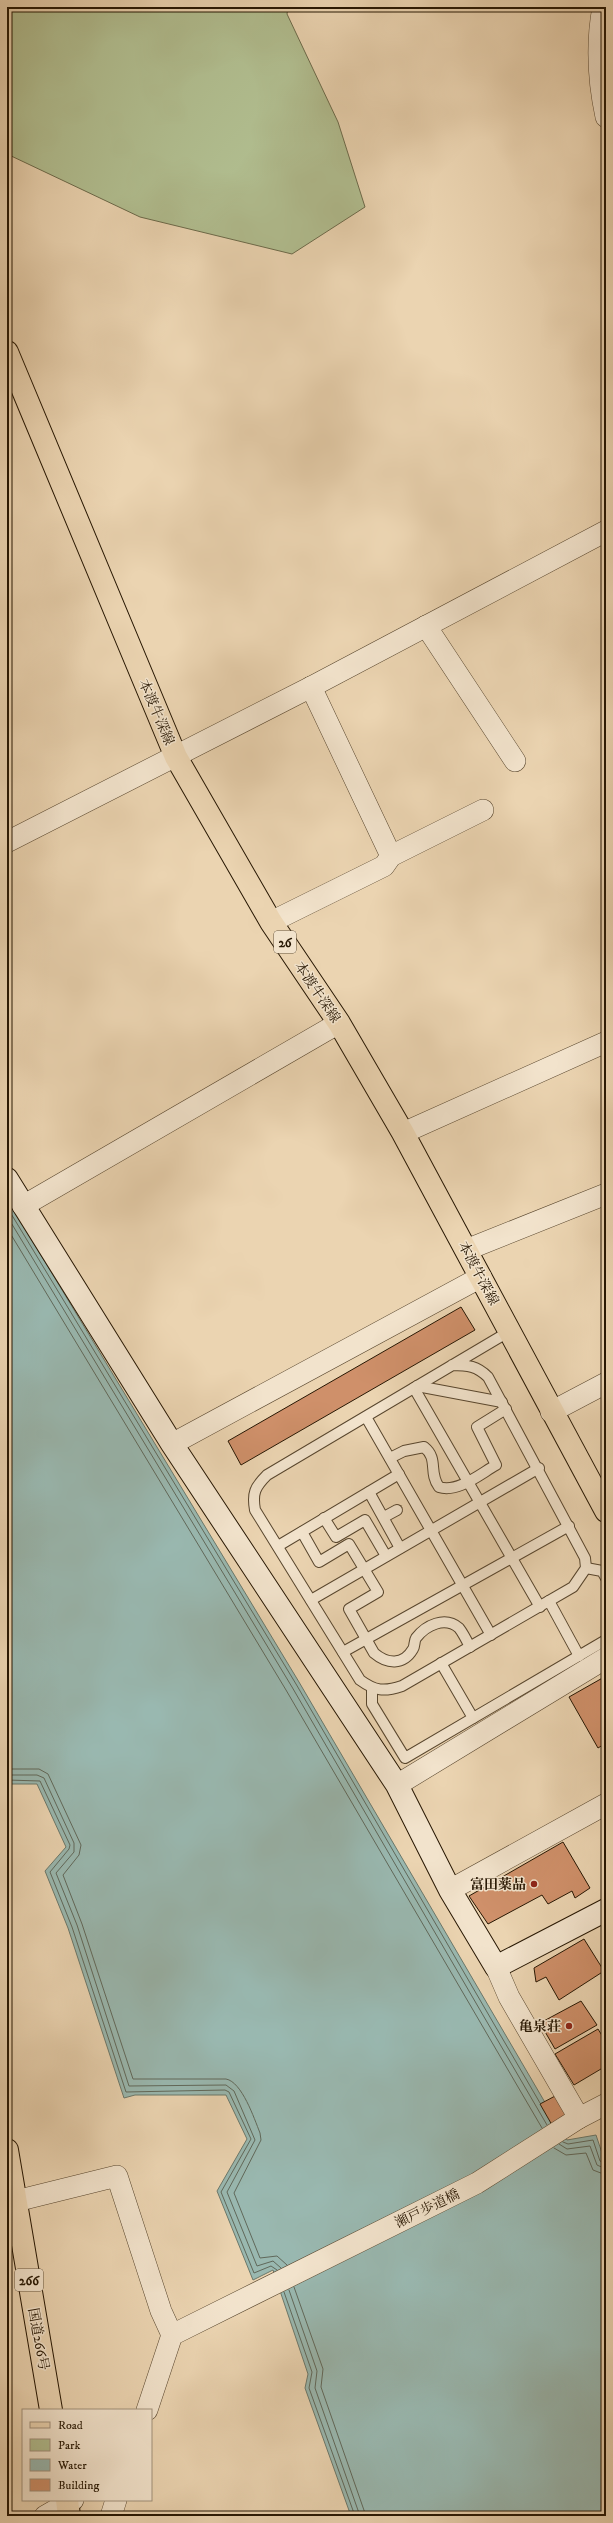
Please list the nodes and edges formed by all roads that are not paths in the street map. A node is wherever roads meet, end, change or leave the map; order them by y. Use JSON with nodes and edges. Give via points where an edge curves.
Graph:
{"nodes":[{"id":1,"x":603,"y":7,"type":"edge"},
{"id":2,"x":606,"y":117,"type":"edge"},
{"id":3,"x":7,"y":352,"type":"edge"},
{"id":4,"x":606,"y":531,"type":"edge"},
{"id":5,"x":426,"y":626,"type":"junction"},
{"id":6,"x":312,"y":687,"type":"junction"},
{"id":7,"x":176,"y":757,"type":"junction"},
{"id":8,"x":515,"y":761,"type":"dead end"},
{"id":9,"x":483,"y":810,"type":"dead end"},
{"id":10,"x":7,"y":842,"type":"edge"},
{"id":11,"x":391,"y":856,"type":"junction"},
{"id":12,"x":271,"y":922,"type":"junction"},
{"id":13,"x":339,"y":1023,"type":"junction"},
{"id":14,"x":606,"y":1042,"type":"edge"},
{"id":15,"x":403,"y":1133,"type":"junction"},
{"id":16,"x":7,"y":1179,"type":"edge"},
{"id":17,"x":606,"y":1194,"type":"edge"},
{"id":18,"x":24,"y":1206,"type":"junction"},
{"id":19,"x":466,"y":1250,"type":"junction"},
{"id":20,"x":481,"y":1277,"type":"junction"},
{"id":21,"x":510,"y":1331,"type":"junction"},
{"id":22,"x":452,"y":1365,"type":"junction"},
{"id":23,"x":606,"y":1383,"type":"edge"},
{"id":24,"x":416,"y":1387,"type":"junction"},
{"id":25,"x":504,"y":1405,"type":"junction"},
{"id":26,"x":551,"y":1412,"type":"junction"},
{"id":27,"x":366,"y":1416,"type":"junction"},
{"id":28,"x":172,"y":1444,"type":"junction"},
{"id":29,"x":390,"y":1458,"type":"junction"},
{"id":30,"x":539,"y":1468,"type":"junction"},
{"id":31,"x":398,"y":1474,"type":"junction"},
{"id":32,"x":466,"y":1482,"type":"junction"},
{"id":33,"x":369,"y":1492,"type":"junction"},
{"id":34,"x":478,"y":1503,"type":"junction"},
{"id":35,"x":397,"y":1510,"type":"dead end"},
{"id":36,"x":606,"y":1511,"type":"edge"},
{"id":37,"x":384,"y":1517,"type":"junction"},
{"id":38,"x":324,"y":1518,"type":"junction"},
{"id":39,"x":568,"y":1526,"type":"junction"},
{"id":40,"x":431,"y":1531,"type":"junction"},
{"id":41,"x":302,"y":1532,"type":"junction"},
{"id":42,"x":278,"y":1546,"type":"junction"},
{"id":43,"x":400,"y":1548,"type":"junction"},
{"id":44,"x":386,"y":1556,"type":"junction"},
{"id":45,"x":511,"y":1558,"type":"junction"},
{"id":46,"x":586,"y":1568,"type":"junction"},
{"id":47,"x":364,"y":1569,"type":"junction"},
{"id":48,"x":606,"y":1578,"type":"edge"},
{"id":49,"x":463,"y":1585,"type":"junction"},
{"id":50,"x":311,"y":1600,"type":"junction"},
{"id":51,"x":549,"y":1601,"type":"junction"},
{"id":52,"x":540,"y":1606,"type":"junction"},
{"id":53,"x":491,"y":1635,"type":"junction"},
{"id":54,"x":367,"y":1639,"type":"junction"},
{"id":55,"x":606,"y":1640,"type":"edge"},
{"id":56,"x":470,"y":1647,"type":"junction"},
{"id":57,"x":343,"y":1652,"type":"junction"},
{"id":58,"x":579,"y":1656,"type":"junction"},
{"id":59,"x":606,"y":1658,"type":"edge"},
{"id":60,"x":441,"y":1663,"type":"junction"},
{"id":61,"x":372,"y":1688,"type":"junction"},
{"id":62,"x":473,"y":1718,"type":"junction"},
{"id":63,"x":397,"y":1785,"type":"junction"},
{"id":64,"x":606,"y":1804,"type":"edge"},
{"id":65,"x":450,"y":1890,"type":"junction"},
{"id":66,"x":606,"y":1910,"type":"edge"},
{"id":67,"x":496,"y":1967,"type":"junction"},
{"id":68,"x":606,"y":2104,"type":"edge"},
{"id":69,"x":579,"y":2118,"type":"junction"},
{"id":70,"x":7,"y":2150,"type":"edge"},
{"id":71,"x":16,"y":2201,"type":"junction"},
{"id":72,"x":172,"y":2335,"type":"junction"},
{"id":73,"x":51,"y":2409,"type":"edge"},
{"id":74,"x":147,"y":2409,"type":"edge"},
{"id":75,"x":116,"y":2501,"type":"edge"},
{"id":76,"x":69,"y":2505,"type":"edge"},
{"id":77,"x":45,"y":2516,"type":"edge"},
{"id":78,"x":111,"y":2516,"type":"edge"}],
"edges":[{"from":1,"to":2,"type":"street","via":[[598,32],[599,84]]},
{"from":3,"to":7,"type":"main road","name":"本渡牛深線","number":"26"},
{"from":4,"to":5,"type":"street"},
{"from":5,"to":6,"type":"street"},
{"from":5,"to":8,"type":"street"},
{"from":6,"to":7,"type":"street"},
{"from":6,"to":11,"type":"street"},
{"from":7,"to":10,"type":"street"},
{"from":7,"to":12,"type":"main road","name":"本渡牛深線","number":"26"},
{"from":9,"to":11,"type":"street"},
{"from":11,"to":12,"type":"street","via":[[384,866]]},
{"from":12,"to":13,"type":"main road","name":"本渡牛深線","number":"26"},
{"from":13,"to":15,"type":"main road","name":"本渡牛深線","number":"26"},
{"from":13,"to":18,"type":"street"},
{"from":14,"to":15,"type":"street"},
{"from":15,"to":19,"type":"main road","name":"本渡牛深線","number":"26"},
{"from":16,"to":18,"type":"street"},
{"from":17,"to":19,"type":"street"},
{"from":18,"to":28,"type":"street"},
{"from":19,"to":20,"type":"main road","name":"本渡牛深線","number":"26"},
{"from":20,"to":21,"type":"main road","name":"本渡牛深線","number":"26"},
{"from":20,"to":28,"type":"street"},
{"from":21,"to":22,"type":"lane"},
{"from":21,"to":26,"type":"main road","name":"本渡牛深線","number":"26"},
{"from":22,"to":24,"type":"lane"},
{"from":22,"to":25,"type":"lane","via":[[480,1368]]},
{"from":23,"to":26,"type":"street"},
{"from":24,"to":25,"type":"lane"},
{"from":24,"to":27,"type":"lane"},
{"from":24,"to":32,"type":"lane"},
{"from":25,"to":30,"type":"lane"},
{"from":25,"to":32,"type":"lane","via":[[477,1427],[496,1465]]},
{"from":26,"to":36,"type":"main road","name":"本渡牛深線","number":"26"},
{"from":27,"to":29,"type":"lane"},
{"from":27,"to":42,"type":"lane","via":[[267,1475],[256,1486],[253,1497],[255,1510]]},
{"from":28,"to":63,"type":"street"},
{"from":29,"to":31,"type":"lane"},
{"from":29,"to":32,"type":"lane","via":[[404,1450],[424,1448],[431,1453],[432,1471],[439,1487],[447,1489]]},
{"from":30,"to":34,"type":"lane"},
{"from":30,"to":39,"type":"lane"},
{"from":31,"to":33,"type":"lane"},
{"from":31,"to":40,"type":"lane"},
{"from":32,"to":34,"type":"lane"},
{"from":33,"to":37,"type":"lane"},
{"from":33,"to":38,"type":"lane"},
{"from":34,"to":40,"type":"lane"},
{"from":34,"to":45,"type":"lane"},
{"from":35,"to":37,"type":"lane"},
{"from":37,"to":43,"type":"lane"},
{"from":38,"to":41,"type":"lane"},
{"from":38,"to":44,"type":"lane","via":[[336,1537],[365,1520]]},
{"from":39,"to":45,"type":"lane"},
{"from":39,"to":46,"type":"lane","via":[[585,1558]]},
{"from":40,"to":43,"type":"lane"},
{"from":40,"to":49,"type":"lane"},
{"from":41,"to":42,"type":"lane"},
{"from":41,"to":47,"type":"lane","via":[[319,1562],[349,1544]]},
{"from":42,"to":50,"type":"lane"},
{"from":43,"to":44,"type":"lane"},
{"from":44,"to":47,"type":"lane"},
{"from":45,"to":49,"type":"lane"},
{"from":45,"to":52,"type":"lane"},
{"from":46,"to":48,"type":"lane","via":[[602,1571]]},
{"from":46,"to":51,"type":"lane","via":[[573,1587]]},
{"from":47,"to":50,"type":"lane"},
{"from":47,"to":54,"type":"lane","via":[[378,1592],[349,1609]]},
{"from":49,"to":53,"type":"lane"},
{"from":49,"to":54,"type":"lane"},
{"from":50,"to":57,"type":"lane"},
{"from":51,"to":52,"type":"lane"},
{"from":51,"to":58,"type":"lane"},
{"from":52,"to":53,"type":"lane"},
{"from":53,"to":56,"type":"lane"},
{"from":54,"to":56,"type":"lane","via":[[374,1653],[380,1658],[389,1662],[399,1661],[407,1657],[416,1639],[426,1628],[438,1622],[448,1622],[459,1628]]},
{"from":54,"to":57,"type":"lane"},
{"from":55,"to":58,"type":"lane"},
{"from":56,"to":60,"type":"lane"},
{"from":57,"to":61,"type":"lane","via":[[360,1680]]},
{"from":58,"to":62,"type":"lane"},
{"from":59,"to":63,"type":"street"},
{"from":60,"to":61,"type":"lane","via":[[402,1686],[386,1691]]},
{"from":60,"to":62,"type":"lane"},
{"from":61,"to":62,"type":"lane","via":[[372,1704],[404,1758]]},
{"from":63,"to":65,"type":"street"},
{"from":64,"to":65,"type":"street"},
{"from":65,"to":67,"type":"street"},
{"from":66,"to":67,"type":"street"},
{"from":67,"to":69,"type":"street","via":[[510,1998]]},
{"from":68,"to":69,"type":"street","name":"瀬戸歩道橋"},
{"from":69,"to":72,"type":"street","name":"瀬戸歩道橋","via":[[477,2183]]},
{"from":70,"to":71,"type":"main road","name":"国道266号","number":"266"},
{"from":71,"to":72,"type":"street","via":[[117,2176],[160,2312]]},
{"from":71,"to":73,"type":"main road","name":"国道266号","number":"266"},
{"from":72,"to":74,"type":"street"},
{"from":75,"to":78,"type":"street"},
{"from":76,"to":77,"type":"street"}]}
